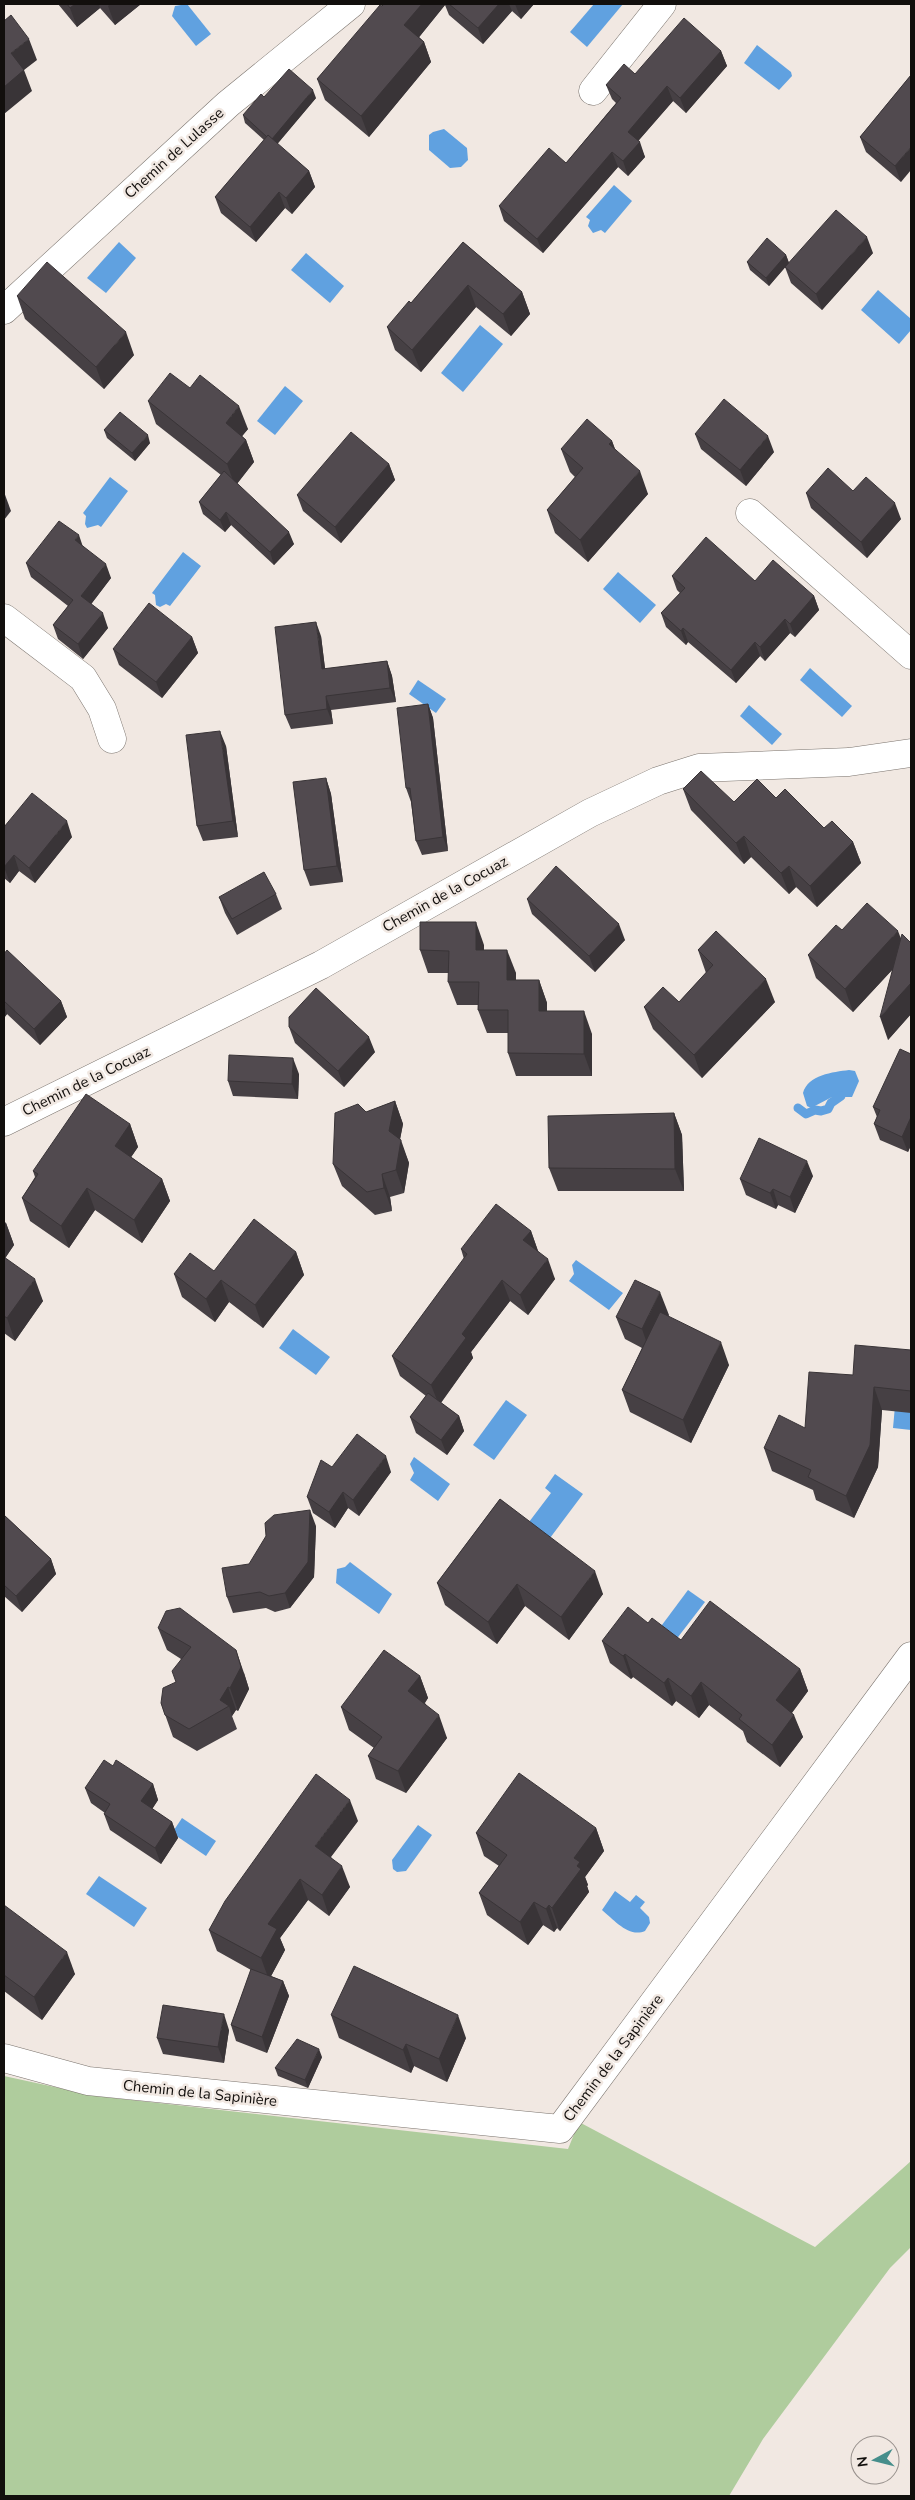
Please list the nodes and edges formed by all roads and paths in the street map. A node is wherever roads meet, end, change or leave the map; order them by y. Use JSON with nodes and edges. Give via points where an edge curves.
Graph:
{"nodes":[{"id":1,"x":351,"y":4,"type":"edge"},
{"id":2,"x":662,"y":4,"type":"edge"},
{"id":3,"x":593,"y":91,"type":"dead end"},
{"id":4,"x":4,"y":310,"type":"edge"},
{"id":5,"x":750,"y":513,"type":"dead end"},
{"id":6,"x":4,"y":618,"type":"edge"},
{"id":7,"x":911,"y":655,"type":"edge"},
{"id":8,"x":112,"y":739,"type":"dead end"},
{"id":9,"x":911,"y":753,"type":"edge"},
{"id":10,"x":4,"y":1122,"type":"edge"},
{"id":11,"x":911,"y":1656,"type":"edge"},
{"id":12,"x":4,"y":2058,"type":"edge"}],
"edges":[{"from":1,"to":4,"type":"street","name":"Chemin de Lulasse","via":[[228,104]]},
{"from":2,"to":3,"type":"street"},
{"from":5,"to":7,"type":"street"},
{"from":6,"to":8,"type":"street","via":[[83,678],[102,708]]},
{"from":9,"to":10,"type":"street","name":"Chemin de la Cocuaz","via":[[849,762],[699,768],[658,781],[590,813],[321,965]]},
{"from":11,"to":12,"type":"street","name":"Chemin de la Sapinière","via":[[560,2129],[88,2082]]}]}
